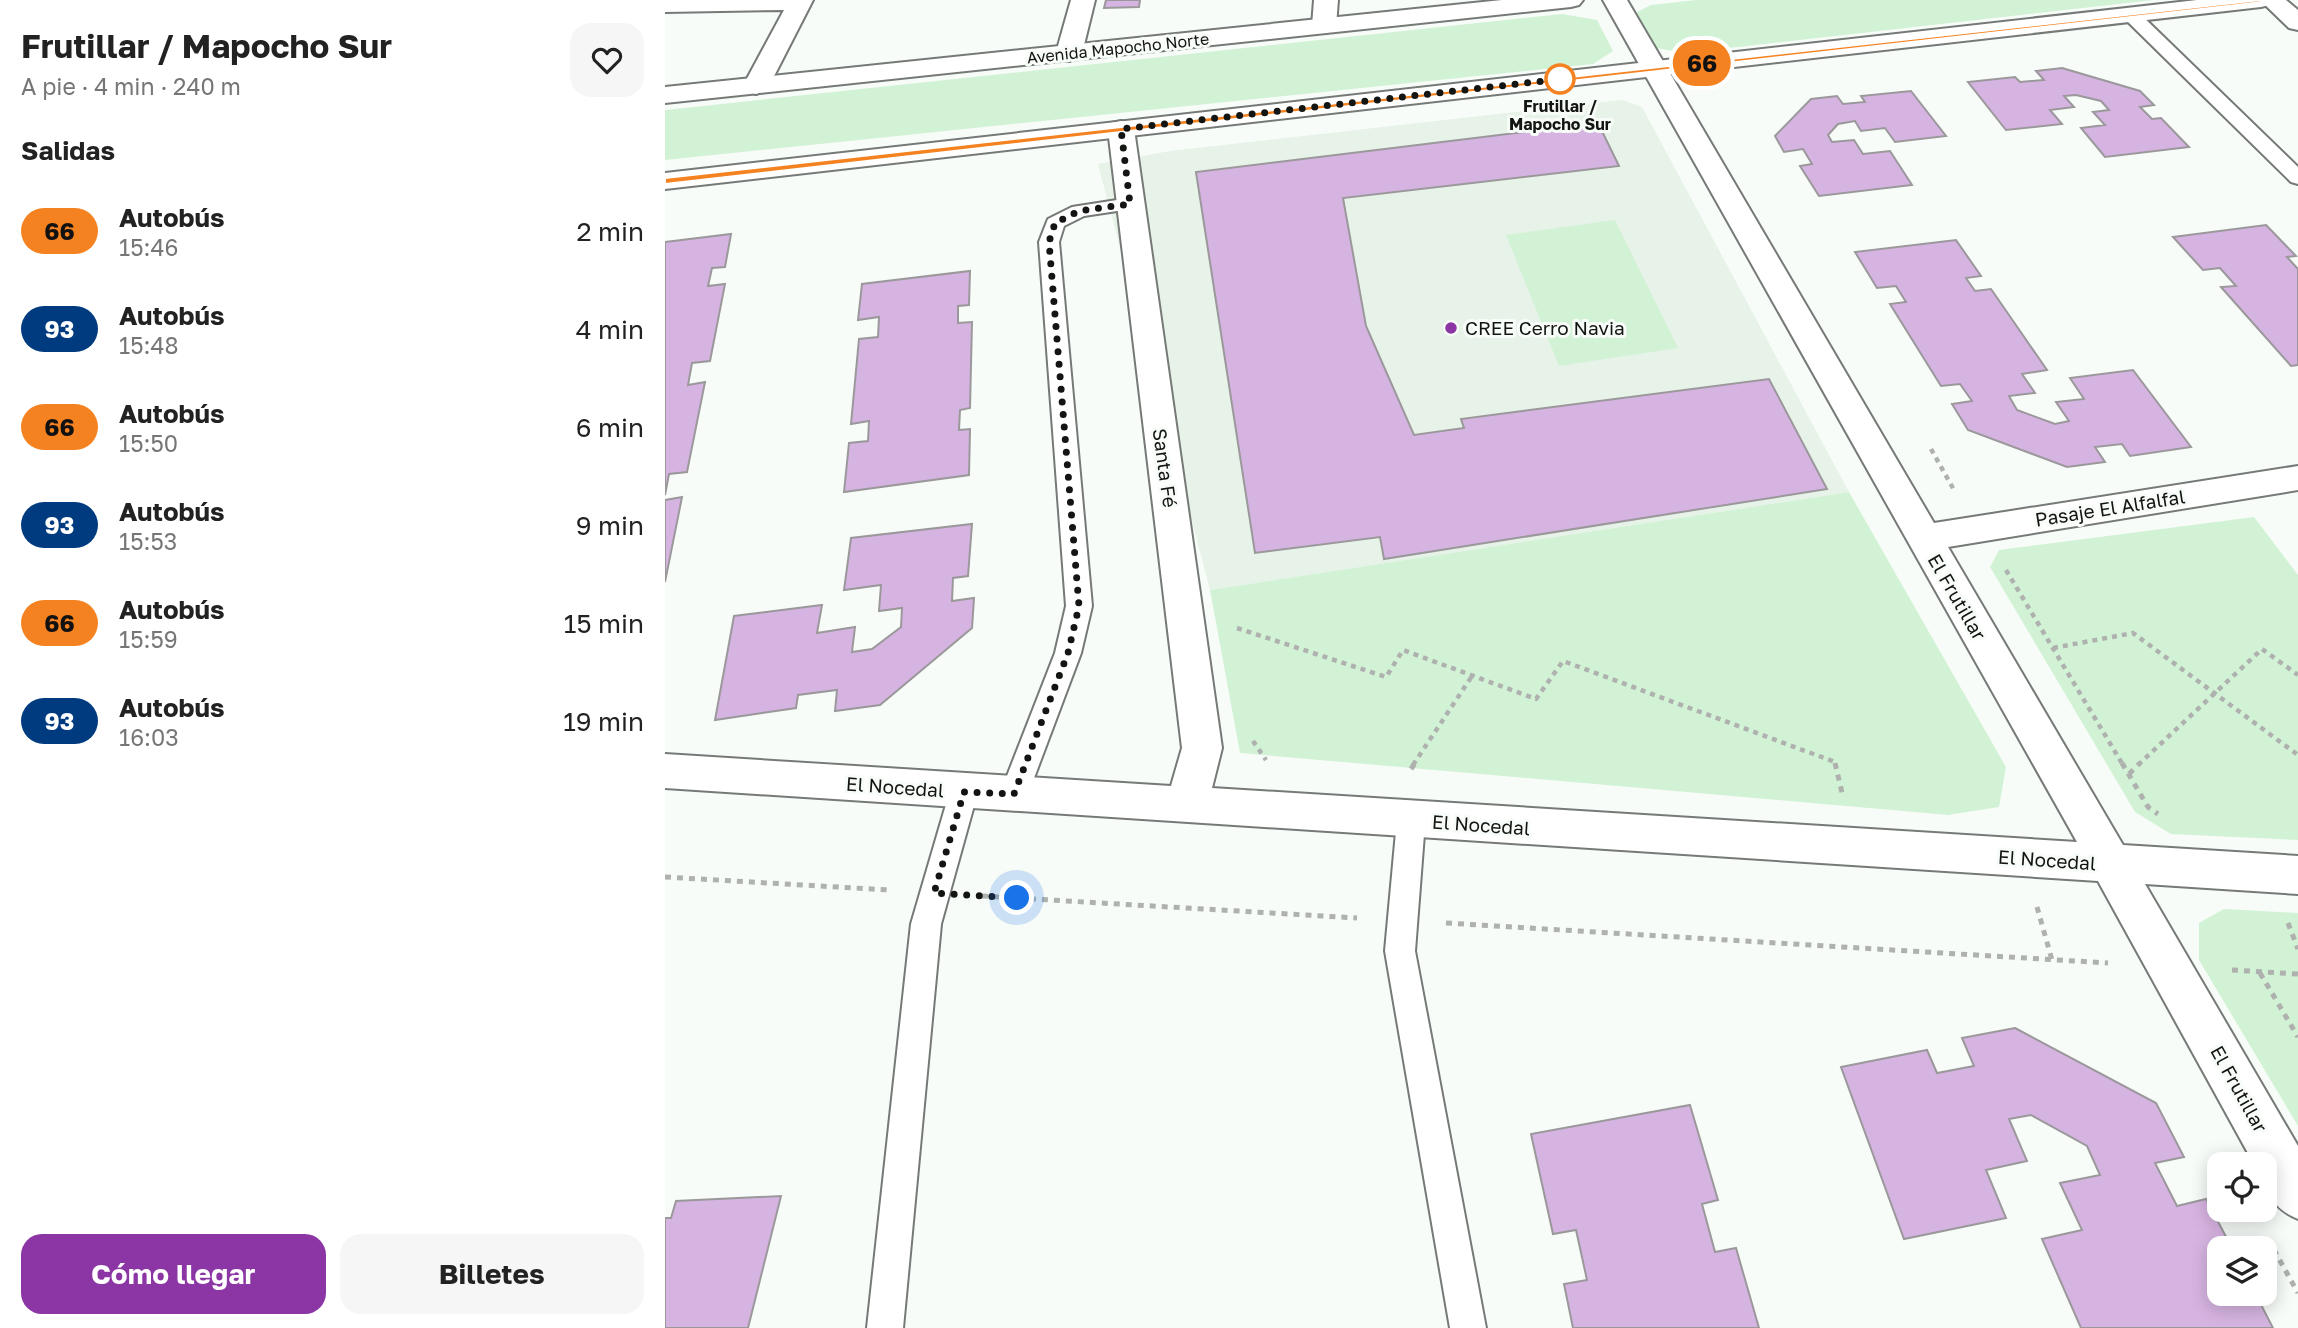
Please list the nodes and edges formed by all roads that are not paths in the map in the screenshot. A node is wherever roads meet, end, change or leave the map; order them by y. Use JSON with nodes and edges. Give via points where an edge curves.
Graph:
{"nodes":[{"id":1,"x":1083,"y":0,"type":"edge"},
{"id":2,"x":1325,"y":0,"type":"edge"},
{"id":3,"x":1569,"y":0,"type":"edge"},
{"id":4,"x":1615,"y":0,"type":"edge"},
{"id":5,"x":2260,"y":0,"type":"edge"},
{"id":6,"x":2272,"y":0,"type":"edge"},
{"id":7,"x":801,"y":1,"type":"edge"},
{"id":8,"x":665,"y":5,"type":"edge"},
{"id":9,"x":2131,"y":15,"type":"junction"},
{"id":10,"x":2298,"y":23,"type":"edge"},
{"id":11,"x":1324,"y":26,"type":"junction"},
{"id":12,"x":1069,"y":53,"type":"junction"},
{"id":13,"x":1653,"y":69,"type":"junction"},
{"id":14,"x":756,"y":86,"type":"junction"},
{"id":15,"x":665,"y":95,"type":"edge"},
{"id":16,"x":1121,"y":129,"type":"junction"},
{"id":17,"x":2298,"y":178,"type":"edge"},
{"id":18,"x":665,"y":181,"type":"edge"},
{"id":19,"x":1130,"y":204,"type":"junction"},
{"id":20,"x":2298,"y":478,"type":"edge"},
{"id":21,"x":1923,"y":538,"type":"junction"},
{"id":22,"x":665,"y":771,"type":"edge"},
{"id":23,"x":964,"y":792,"type":"junction"},
{"id":24,"x":1014,"y":794,"type":"junction"},
{"id":25,"x":1408,"y":800,"type":"junction"},
{"id":26,"x":1187,"y":806,"type":"junction"},
{"id":27,"x":2111,"y":863,"type":"junction"},
{"id":28,"x":2298,"y":875,"type":"edge"},
{"id":29,"x":2298,"y":1194,"type":"edge"},
{"id":30,"x":885,"y":1328,"type":"edge"},
{"id":31,"x":1468,"y":1328,"type":"edge"}],
"edges":[{"from":1,"to":12,"type":"street"},
{"from":2,"to":11,"type":"street"},
{"from":3,"to":11,"type":"street","name":"Avenida Mapocho Norte"},
{"from":4,"to":13,"type":"street","name":"El Frutillar"},
{"from":5,"to":9,"type":"street"},
{"from":6,"to":10,"type":"street"},
{"from":7,"to":8,"type":"street"},
{"from":7,"to":14,"type":"street"},
{"from":9,"to":13,"type":"street"},
{"from":9,"to":17,"type":"lane"},
{"from":11,"to":12,"type":"street","name":"Avenida Mapocho Norte"},
{"from":12,"to":14,"type":"street","name":"Avenida Mapocho Norte"},
{"from":13,"to":16,"type":"street"},
{"from":13,"to":21,"type":"street","name":"El Frutillar"},
{"from":14,"to":15,"type":"street","name":"Avenida Mapocho Norte"},
{"from":16,"to":18,"type":"street"},
{"from":16,"to":19,"type":"street","name":"Santa Fé"},
{"from":19,"to":24,"type":"lane","via":[[1079,211],[1055,223],[1049,242],[1079,606],[1068,653]]},
{"from":19,"to":26,"type":"street","name":"Santa Fé","via":[[1202,748]]},
{"from":20,"to":21,"type":"street","name":"Pasaje El Alfalfal"},
{"from":21,"to":27,"type":"street","name":"El Frutillar"},
{"from":22,"to":23,"type":"street","name":"El Nocedal"},
{"from":23,"to":24,"type":"street","name":"El Nocedal"},
{"from":23,"to":30,"type":"lane","via":[[926,924]]},
{"from":24,"to":26,"type":"street","name":"El Nocedal"},
{"from":25,"to":26,"type":"street","name":"El Nocedal"},
{"from":25,"to":27,"type":"street","name":"El Nocedal"},
{"from":25,"to":31,"type":"lane","via":[[1400,951]]},
{"from":27,"to":28,"type":"street","name":"El Nocedal"},
{"from":27,"to":29,"type":"street","name":"El Frutillar"}]}
